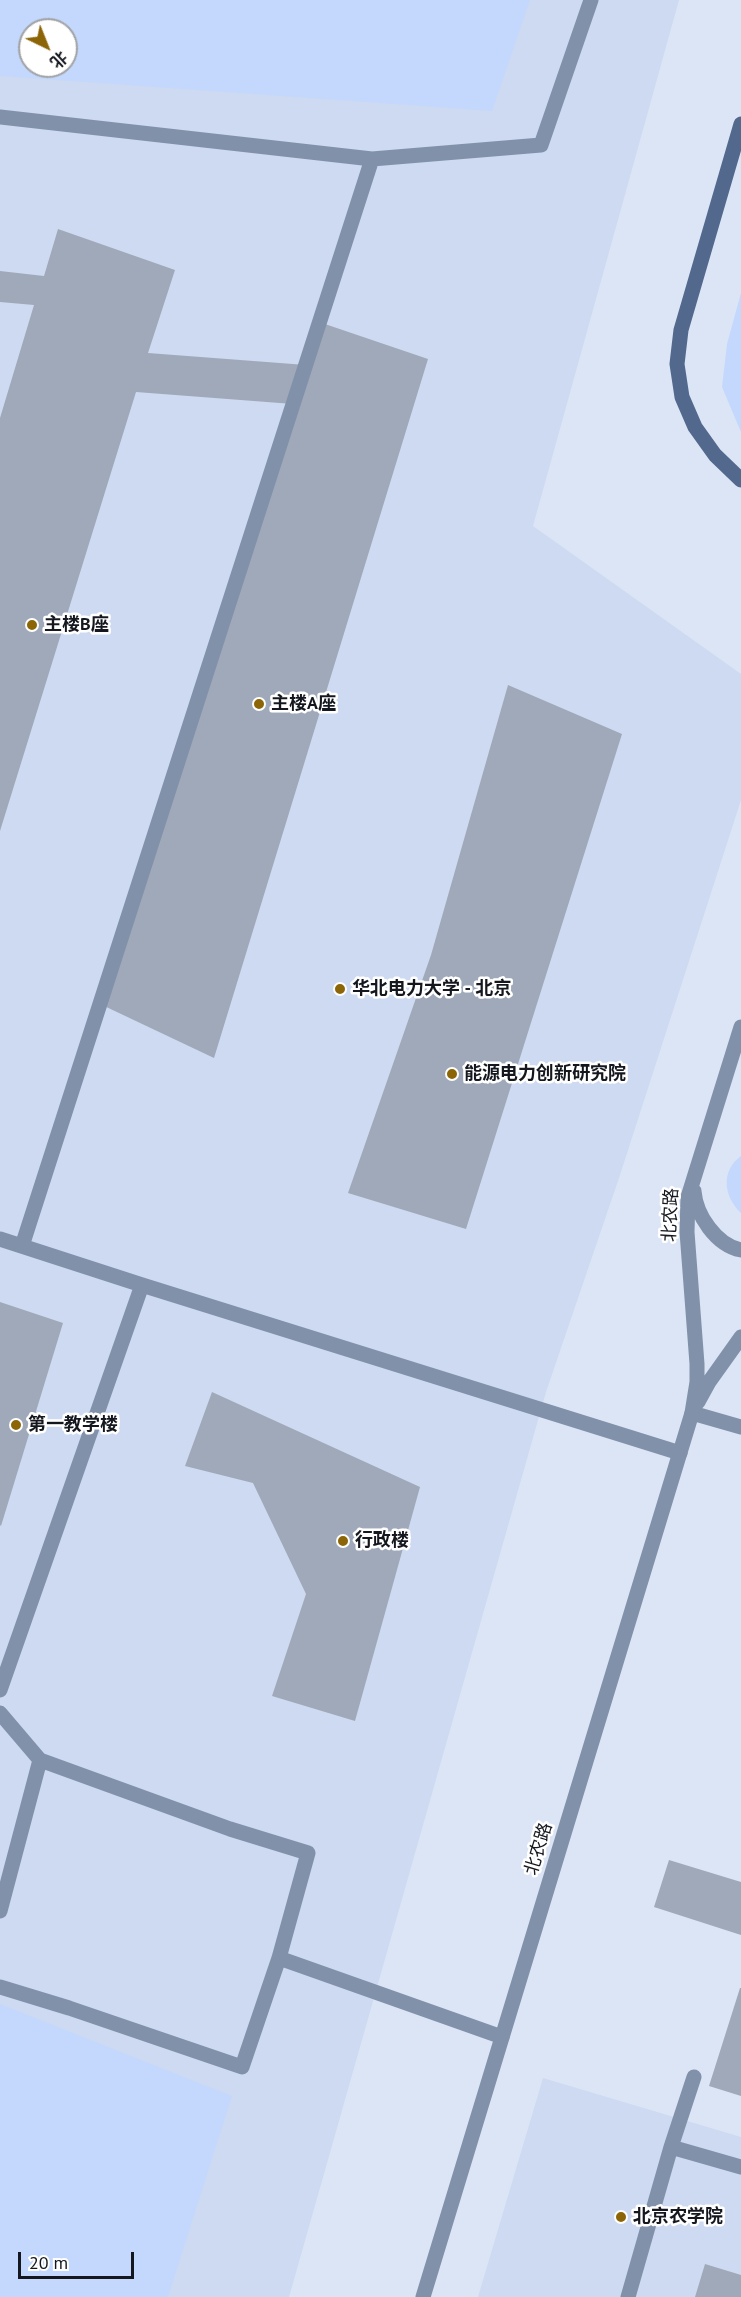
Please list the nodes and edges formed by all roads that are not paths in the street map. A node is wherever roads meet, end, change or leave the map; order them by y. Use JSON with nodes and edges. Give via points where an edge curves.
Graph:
{"nodes":[{"id":1,"x":591,"y":0,"type":"edge"},
{"id":2,"x":0,"y":117,"type":"edge"},
{"id":3,"x":741,"y":124,"type":"edge"},
{"id":4,"x":372,"y":159,"type":"junction"},
{"id":5,"x":741,"y":480,"type":"edge"},
{"id":6,"x":741,"y":1027,"type":"edge"},
{"id":7,"x":693,"y":1179,"type":"junction"},
{"id":8,"x":0,"y":1239,"type":"edge"},
{"id":9,"x":22,"y":1246,"type":"junction"},
{"id":10,"x":741,"y":1250,"type":"edge"},
{"id":11,"x":142,"y":1286,"type":"junction"},
{"id":12,"x":741,"y":1337,"type":"edge"},
{"id":13,"x":692,"y":1413,"type":"junction"},
{"id":14,"x":741,"y":1427,"type":"edge"},
{"id":15,"x":680,"y":1453,"type":"junction"},
{"id":16,"x":0,"y":1690,"type":"edge"},
{"id":17,"x":0,"y":1713,"type":"edge"},
{"id":18,"x":40,"y":1760,"type":"junction"},
{"id":19,"x":0,"y":1911,"type":"edge"},
{"id":20,"x":279,"y":1958,"type":"junction"},
{"id":21,"x":0,"y":1987,"type":"edge"},
{"id":22,"x":502,"y":2037,"type":"junction"},
{"id":23,"x":694,"y":2077,"type":"dead end"},
{"id":24,"x":671,"y":2147,"type":"junction"},
{"id":25,"x":741,"y":2167,"type":"edge"},
{"id":26,"x":423,"y":2297,"type":"edge"},
{"id":27,"x":628,"y":2297,"type":"edge"}],
"edges":[{"from":1,"to":4,"type":"street","via":[[541,145]]},
{"from":2,"to":4,"type":"street"},
{"from":3,"to":5,"type":"main road","via":[[681,330],[676,364],[682,397],[695,427],[715,455]]},
{"from":4,"to":9,"type":"street"},
{"from":6,"to":7,"type":"street","name":"北农路"},
{"from":7,"to":10,"type":"street","via":[[701,1216],[723,1240]]},
{"from":7,"to":13,"type":"street","name":"北农路","via":[[687,1232],[697,1364]]},
{"from":8,"to":9,"type":"street"},
{"from":9,"to":11,"type":"street"},
{"from":11,"to":15,"type":"street"},
{"from":11,"to":16,"type":"street"},
{"from":12,"to":13,"type":"street","name":"北农路"},
{"from":13,"to":14,"type":"street"},
{"from":13,"to":15,"type":"street","name":"北农路"},
{"from":15,"to":22,"type":"street","name":"北农路"},
{"from":17,"to":18,"type":"street"},
{"from":18,"to":19,"type":"street"},
{"from":18,"to":20,"type":"street","via":[[308,1853]]},
{"from":20,"to":21,"type":"street","via":[[242,2067]]},
{"from":20,"to":22,"type":"street"},
{"from":22,"to":26,"type":"street","name":"北农路"},
{"from":23,"to":24,"type":"street"},
{"from":24,"to":25,"type":"street"},
{"from":24,"to":27,"type":"street"}]}
